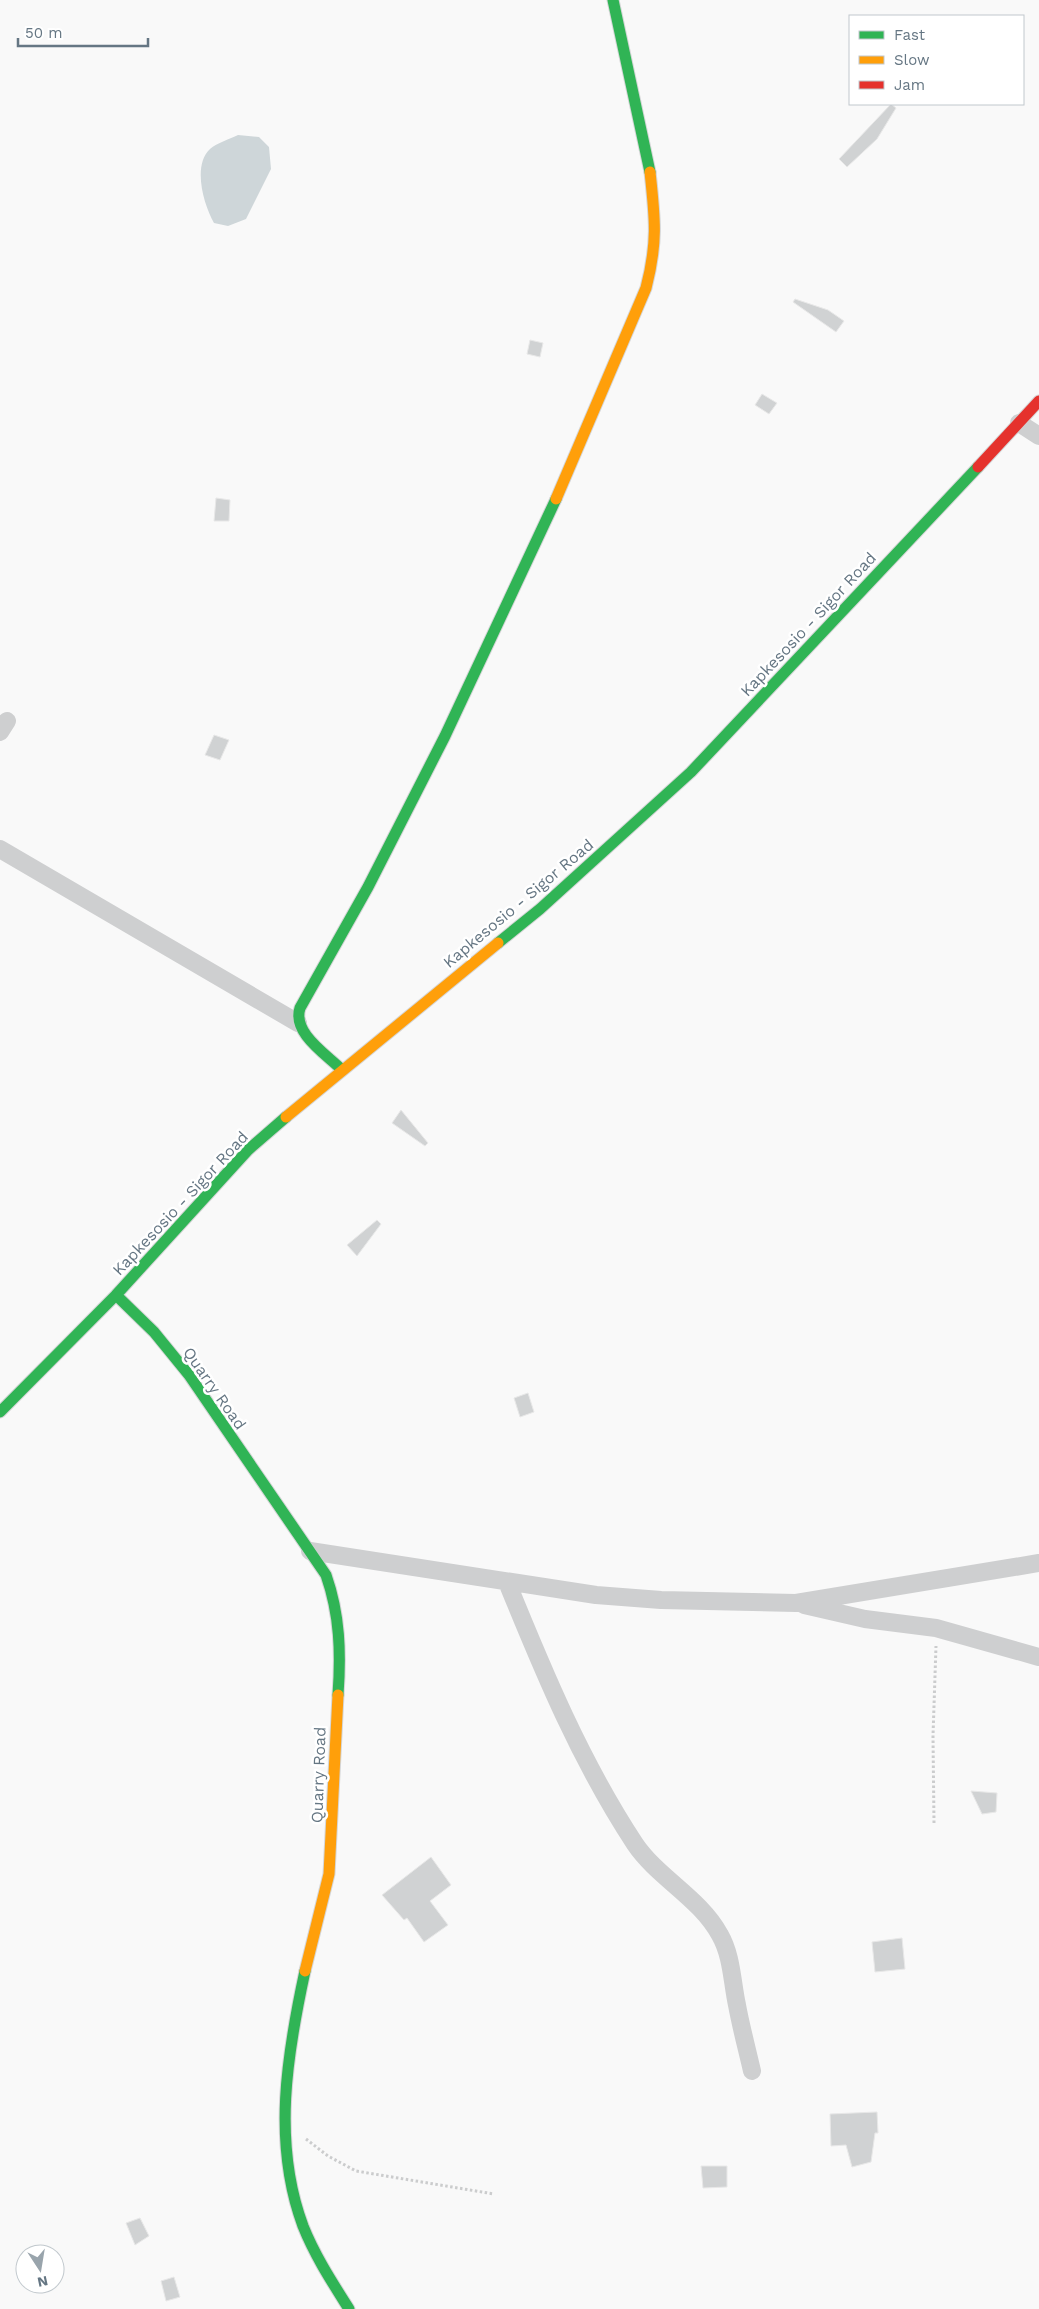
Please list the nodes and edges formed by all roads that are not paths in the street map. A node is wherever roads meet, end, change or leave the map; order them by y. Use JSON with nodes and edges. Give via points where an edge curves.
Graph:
{"nodes":[{"id":1,"x":613,"y":0,"type":"edge"},
{"id":2,"x":1039,"y":401,"type":"edge"},
{"id":3,"x":1019,"y":423,"type":"junction"},
{"id":4,"x":1039,"y":436,"type":"edge"},
{"id":5,"x":0,"y":849,"type":"edge"},
{"id":6,"x":298,"y":1023,"type":"junction"},
{"id":7,"x":342,"y":1070,"type":"junction"},
{"id":8,"x":116,"y":1295,"type":"junction"},
{"id":9,"x":0,"y":1412,"type":"edge"},
{"id":10,"x":310,"y":1551,"type":"junction"},
{"id":11,"x":1039,"y":1563,"type":"edge"},
{"id":12,"x":507,"y":1582,"type":"junction"},
{"id":13,"x":796,"y":1603,"type":"junction"},
{"id":14,"x":1039,"y":1657,"type":"edge"},
{"id":15,"x":752,"y":2071,"type":"dead end"},
{"id":16,"x":349,"y":2309,"type":"edge"}],
"edges":[{"from":1,"to":6,"type":"street","via":[[650,172],[656,232],[654,258],[646,288],[562,487],[445,736],[368,887],[307,994],[297,1017]]},
{"from":2,"to":3,"type":"street","name":"Kapkesosio - Sigor Road"},
{"from":3,"to":4,"type":"street"},
{"from":3,"to":7,"type":"street","name":"Kapkesosio - Sigor Road","via":[[691,772],[540,909]]},
{"from":5,"to":6,"type":"street"},
{"from":6,"to":7,"type":"street","via":[[307,1038]]},
{"from":7,"to":8,"type":"street","name":"Kapkesosio - Sigor Road","via":[[248,1150]]},
{"from":8,"to":9,"type":"street","name":"Kapkesosio - Sigor Road"},
{"from":8,"to":10,"type":"street","name":"Quarry Road","via":[[154,1332],[189,1375]]},
{"from":10,"to":12,"type":"street"},
{"from":10,"to":16,"type":"street","name":"Quarry Road","via":[[332,1588],[342,1654],[334,1808],[325,1894],[288,2050],[284,2146],[300,2221],[317,2260]]},
{"from":11,"to":13,"type":"street"},
{"from":12,"to":13,"type":"street","via":[[624,1597]]},
{"from":12,"to":15,"type":"street","via":[[563,1717],[589,1768],[637,1846],[696,1903],[721,1936],[728,1954]]},
{"from":13,"to":14,"type":"street","via":[[866,1619],[936,1628]]}]}
